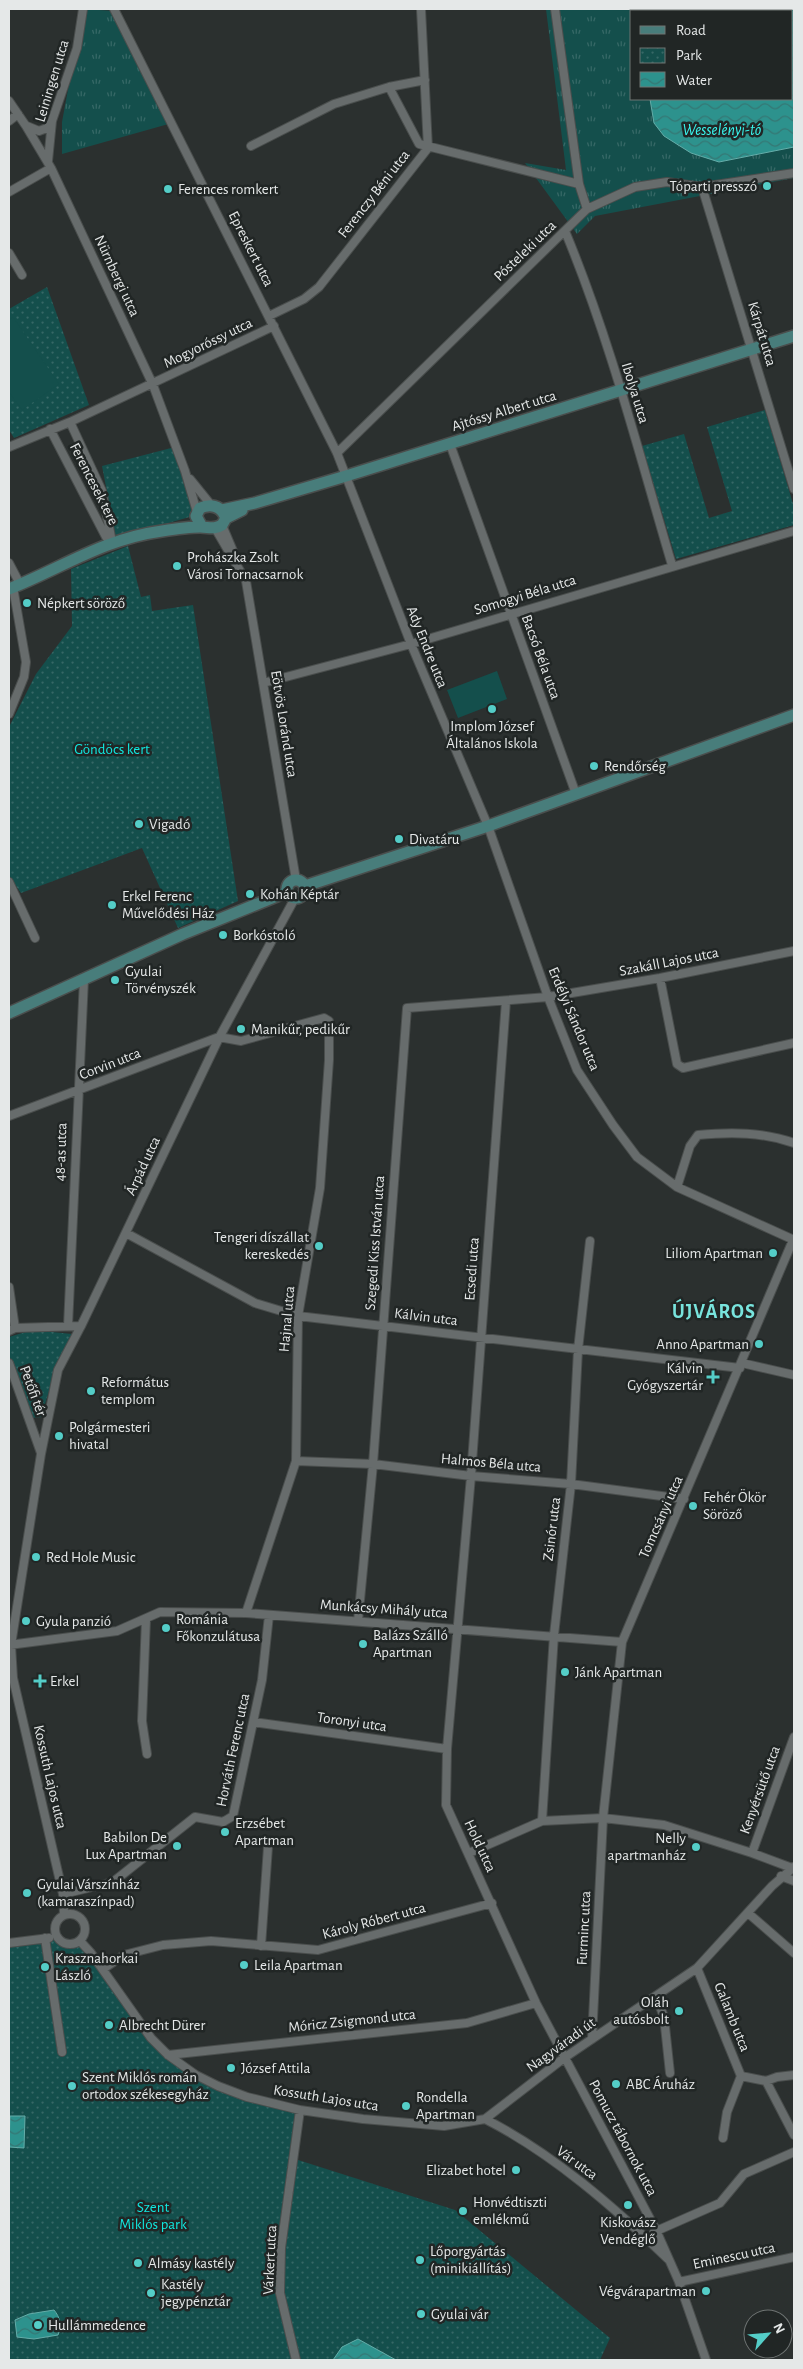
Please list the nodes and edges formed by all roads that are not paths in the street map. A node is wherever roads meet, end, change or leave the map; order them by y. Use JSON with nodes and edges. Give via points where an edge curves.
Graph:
{"nodes":[{"id":1,"x":83,"y":9,"type":"edge"},
{"id":2,"x":114,"y":9,"type":"edge"},
{"id":3,"x":421,"y":9,"type":"edge"},
{"id":4,"x":556,"y":9,"type":"edge"},
{"id":5,"x":425,"y":80,"type":"junction"},
{"id":6,"x":389,"y":87,"type":"junction"},
{"id":7,"x":9,"y":101,"type":"edge"},
{"id":8,"x":18,"y":114,"type":"junction"},
{"id":9,"x":9,"y":121,"type":"edge"},
{"id":10,"x":52,"y":121,"type":"junction"},
{"id":11,"x":26,"y":126,"type":"junction"},
{"id":12,"x":252,"y":146,"type":"dead end"},
{"id":13,"x":428,"y":148,"type":"junction"},
{"id":14,"x":50,"y":165,"type":"junction"},
{"id":15,"x":794,"y":173,"type":"edge"},
{"id":16,"x":579,"y":184,"type":"junction"},
{"id":17,"x":702,"y":187,"type":"junction"},
{"id":18,"x":9,"y":192,"type":"edge"},
{"id":19,"x":586,"y":209,"type":"junction"},
{"id":20,"x":565,"y":231,"type":"junction"},
{"id":21,"x":9,"y":253,"type":"edge"},
{"id":22,"x":22,"y":275,"type":"dead end"},
{"id":23,"x":269,"y":316,"type":"junction"},
{"id":24,"x":274,"y":326,"type":"junction"},
{"id":25,"x":794,"y":336,"type":"edge"},
{"id":26,"x":753,"y":349,"type":"junction"},
{"id":27,"x":153,"y":384,"type":"junction"},
{"id":28,"x":621,"y":391,"type":"junction"},
{"id":29,"x":70,"y":422,"type":"junction"},
{"id":30,"x":50,"y":429,"type":"junction"},
{"id":31,"x":10,"y":444,"type":"edge"},
{"id":32,"x":450,"y":444,"type":"junction"},
{"id":33,"x":337,"y":453,"type":"junction"},
{"id":34,"x":185,"y":471,"type":"junction"},
{"id":35,"x":346,"y":476,"type":"junction"},
{"id":36,"x":794,"y":489,"type":"edge"},
{"id":37,"x":196,"y":514,"type":"junction"},
{"id":38,"x":219,"y":517,"type":"junction"},
{"id":39,"x":202,"y":527,"type":"junction"},
{"id":40,"x":162,"y":531,"type":"junction"},
{"id":41,"x":794,"y":531,"type":"edge"},
{"id":42,"x":112,"y":543,"type":"junction"},
{"id":43,"x":9,"y":563,"type":"edge"},
{"id":44,"x":672,"y":566,"type":"junction"},
{"id":45,"x":14,"y":586,"type":"edge"},
{"id":46,"x":511,"y":613,"type":"junction"},
{"id":47,"x":411,"y":644,"type":"junction"},
{"id":48,"x":263,"y":683,"type":"junction"},
{"id":49,"x":9,"y":714,"type":"edge"},
{"id":50,"x":794,"y":715,"type":"edge"},
{"id":51,"x":576,"y":794,"type":"junction"},
{"id":52,"x":488,"y":826,"type":"junction"},
{"id":53,"x":9,"y":882,"type":"edge"},
{"id":54,"x":301,"y":883,"type":"junction"},
{"id":55,"x":289,"y":897,"type":"junction"},
{"id":56,"x":35,"y":938,"type":"dead end"},
{"id":57,"x":794,"y":951,"type":"edge"},
{"id":58,"x":660,"y":978,"type":"junction"},
{"id":59,"x":84,"y":979,"type":"junction"},
{"id":60,"x":548,"y":998,"type":"junction"},
{"id":61,"x":506,"y":1000,"type":"junction"},
{"id":62,"x":9,"y":1012,"type":"edge"},
{"id":63,"x":220,"y":1036,"type":"junction"},
{"id":64,"x":794,"y":1043,"type":"edge"},
{"id":65,"x":78,"y":1091,"type":"junction"},
{"id":66,"x":9,"y":1116,"type":"edge"},
{"id":67,"x":794,"y":1143,"type":"edge"},
{"id":68,"x":676,"y":1187,"type":"junction"},
{"id":69,"x":126,"y":1233,"type":"junction"},
{"id":70,"x":794,"y":1240,"type":"edge"},
{"id":71,"x":590,"y":1241,"type":"dead end"},
{"id":72,"x":9,"y":1287,"type":"edge"},
{"id":73,"x":298,"y":1316,"type":"junction"},
{"id":74,"x":382,"y":1325,"type":"junction"},
{"id":75,"x":68,"y":1326,"type":"junction"},
{"id":76,"x":81,"y":1326,"type":"junction"},
{"id":77,"x":12,"y":1330,"type":"edge"},
{"id":78,"x":480,"y":1337,"type":"junction"},
{"id":79,"x":578,"y":1350,"type":"junction"},
{"id":80,"x":9,"y":1363,"type":"edge"},
{"id":81,"x":741,"y":1366,"type":"junction"},
{"id":82,"x":794,"y":1375,"type":"edge"},
{"id":83,"x":46,"y":1427,"type":"junction"},
{"id":84,"x":32,"y":1428,"type":"junction"},
{"id":85,"x":41,"y":1454,"type":"junction"},
{"id":86,"x":296,"y":1460,"type":"junction"},
{"id":87,"x":373,"y":1464,"type":"junction"},
{"id":88,"x":471,"y":1476,"type":"junction"},
{"id":89,"x":571,"y":1484,"type":"junction"},
{"id":90,"x":684,"y":1499,"type":"junction"},
{"id":91,"x":246,"y":1613,"type":"junction"},
{"id":92,"x":269,"y":1615,"type":"junction"},
{"id":93,"x":146,"y":1618,"type":"junction"},
{"id":94,"x":358,"y":1621,"type":"junction"},
{"id":95,"x":459,"y":1628,"type":"junction"},
{"id":96,"x":554,"y":1635,"type":"junction"},
{"id":97,"x":622,"y":1642,"type":"junction"},
{"id":98,"x":10,"y":1645,"type":"edge"},
{"id":99,"x":253,"y":1722,"type":"junction"},
{"id":100,"x":794,"y":1738,"type":"edge"},
{"id":101,"x":448,"y":1749,"type":"junction"},
{"id":102,"x":147,"y":1754,"type":"dead end"},
{"id":103,"x":603,"y":1818,"type":"junction"},
{"id":104,"x":542,"y":1821,"type":"junction"},
{"id":105,"x":268,"y":1847,"type":"dead end"},
{"id":106,"x":752,"y":1852,"type":"junction"},
{"id":107,"x":469,"y":1853,"type":"junction"},
{"id":108,"x":793,"y":1867,"type":"edge"},
{"id":109,"x":781,"y":1876,"type":"junction"},
{"id":110,"x":794,"y":1881,"type":"edge"},
{"id":111,"x":63,"y":1894,"type":"junction"},
{"id":112,"x":492,"y":1903,"type":"junction"},
{"id":113,"x":748,"y":1913,"type":"junction"},
{"id":114,"x":64,"y":1914,"type":"junction"},
{"id":115,"x":56,"y":1937,"type":"junction"},
{"id":116,"x":45,"y":1938,"type":"junction"},
{"id":117,"x":80,"y":1941,"type":"junction"},
{"id":118,"x":9,"y":1943,"type":"edge"},
{"id":119,"x":261,"y":1946,"type":"junction"},
{"id":120,"x":794,"y":1953,"type":"edge"},
{"id":121,"x":697,"y":1968,"type":"junction"},
{"id":122,"x":103,"y":1969,"type":"junction"},
{"id":123,"x":656,"y":1996,"type":"junction"},
{"id":124,"x":536,"y":2003,"type":"junction"},
{"id":125,"x":592,"y":2039,"type":"junction"},
{"id":126,"x":62,"y":2052,"type":"dead end"},
{"id":127,"x":168,"y":2055,"type":"junction"},
{"id":128,"x":564,"y":2058,"type":"junction"},
{"id":129,"x":670,"y":2073,"type":"dead end"},
{"id":130,"x":741,"y":2076,"type":"junction"},
{"id":131,"x":794,"y":2076,"type":"edge"},
{"id":132,"x":766,"y":2081,"type":"junction"},
{"id":133,"x":300,"y":2110,"type":"junction"},
{"id":134,"x":485,"y":2119,"type":"junction"},
{"id":135,"x":794,"y":2135,"type":"edge"},
{"id":136,"x":723,"y":2138,"type":"dead end"},
{"id":137,"x":794,"y":2152,"type":"edge"},
{"id":138,"x":656,"y":2230,"type":"junction"},
{"id":139,"x":646,"y":2238,"type":"junction"},
{"id":140,"x":794,"y":2257,"type":"edge"},
{"id":141,"x":671,"y":2262,"type":"junction"},
{"id":142,"x":679,"y":2282,"type":"junction"},
{"id":143,"x":296,"y":2360,"type":"edge"},
{"id":144,"x":706,"y":2360,"type":"edge"}],
"edges":[{"from":1,"to":10,"type":"street","name":"Leiningen utca","via":[[77,48]]},
{"from":2,"to":23,"type":"street","name":"Epreskert utca"},
{"from":3,"to":5,"type":"street"},
{"from":4,"to":16,"type":"street"},
{"from":5,"to":6,"type":"street"},
{"from":5,"to":13,"type":"street"},
{"from":6,"to":12,"type":"street","via":[[334,104]]},
{"from":6,"to":13,"type":"street","via":[[419,144]]},
{"from":7,"to":8,"type":"street","name":"Nürnbergi utca"},
{"from":8,"to":9,"type":"street"},
{"from":8,"to":11,"type":"street","name":"Nürnbergi utca"},
{"from":10,"to":11,"type":"street","via":[[39,131]]},
{"from":10,"to":14,"type":"street","name":"Leiningen utca"},
{"from":11,"to":14,"type":"street","name":"Nürnbergi utca"},
{"from":13,"to":16,"type":"street","name":"Ferenczy Béni utca"},
{"from":13,"to":23,"type":"street","name":"Ferenczy Béni utca","via":[[319,288]]},
{"from":14,"to":18,"type":"street"},
{"from":14,"to":27,"type":"street","name":"Nürnbergi utca"},
{"from":15,"to":17,"type":"street"},
{"from":16,"to":19,"type":"street"},
{"from":17,"to":19,"type":"street","via":[[667,182],[634,186]]},
{"from":17,"to":26,"type":"street","name":"Kárpát utca"},
{"from":19,"to":20,"type":"street","name":"Pósteleki utca"},
{"from":20,"to":28,"type":"street","name":"Ibolya utca"},
{"from":20,"to":33,"type":"street","name":"Pósteleki utca"},
{"from":21,"to":22,"type":"street"},
{"from":23,"to":24,"type":"street","name":"Epreskert utca"},
{"from":24,"to":27,"type":"street","name":"Mogyoróssy utca"},
{"from":24,"to":33,"type":"street","name":"Epreskert utca"},
{"from":25,"to":26,"type":"main road","name":"Ajtóssy Albert utca"},
{"from":26,"to":28,"type":"main road","name":"Ajtóssy Albert utca"},
{"from":26,"to":36,"type":"street","name":"Kárpát utca"},
{"from":27,"to":29,"type":"street","name":"Ferencesek tere"},
{"from":27,"to":34,"type":"street","name":"Nürnbergi utca"},
{"from":28,"to":32,"type":"main road","name":"Ajtóssy Albert utca"},
{"from":28,"to":44,"type":"street","name":"Ibolya utca"},
{"from":29,"to":30,"type":"street","name":"Ferencesek tere"},
{"from":29,"to":42,"type":"street","name":"Ferencesek tere","via":[[102,491]]},
{"from":30,"to":31,"type":"street","name":"Ferencesek tere"},
{"from":30,"to":42,"type":"street","name":"Ferencesek tere"},
{"from":32,"to":35,"type":"main road","name":"Ajtóssy Albert utca"},
{"from":32,"to":46,"type":"street","name":"Bacsó Béla utca"},
{"from":33,"to":35,"type":"street","name":"Epreskert utca"},
{"from":34,"to":37,"type":"street","name":"Nürnbergi utca"},
{"from":34,"to":38,"type":"street","name":"Nürnbergi utca"},
{"from":35,"to":38,"type":"main road","name":"Ajtóssy Albert utca","via":[[255,502]]},
{"from":35,"to":47,"type":"street","name":"Ady Endre utca"},
{"from":37,"to":38,"type":"main road","name":"Ajtóssy Albert utca","via":[[200,508]]},
{"from":37,"to":39,"type":"main road"},
{"from":37,"to":40,"type":"main road","name":"Ajtóssy Albert utca"},
{"from":38,"to":39,"type":"main road"},
{"from":38,"to":48,"type":"street","name":"Eötvös Loránd utca","via":[[246,581]]},
{"from":39,"to":40,"type":"main road"},
{"from":40,"to":42,"type":"main road"},
{"from":41,"to":44,"type":"street","name":"Somogyi Béla utca"},
{"from":42,"to":45,"type":"main road"},
{"from":43,"to":45,"type":"street"},
{"from":44,"to":46,"type":"street","name":"Somogyi Béla utca"},
{"from":45,"to":49,"type":"street","via":[[26,662],[24,677]]},
{"from":46,"to":47,"type":"street","name":"Somogyi Béla utca"},
{"from":46,"to":51,"type":"street","name":"Bacsó Béla utca"},
{"from":47,"to":48,"type":"street","name":"Somogyi Béla utca"},
{"from":47,"to":52,"type":"street","name":"Ady Endre utca"},
{"from":48,"to":54,"type":"street","name":"Eötvös Loránd utca","via":[[270,736]]},
{"from":50,"to":51,"type":"main road"},
{"from":51,"to":52,"type":"main road"},
{"from":52,"to":54,"type":"main road"},
{"from":52,"to":60,"type":"street","name":"Erdélyi Sándor utca"},
{"from":53,"to":56,"type":"street"},
{"from":54,"to":55,"type":"main road","via":[[288,884]]},
{"from":54,"to":55,"type":"main road","via":[[303,895]]},
{"from":55,"to":59,"type":"main road","via":[[183,934]]},
{"from":55,"to":63,"type":"street","name":"Árpád utca"},
{"from":57,"to":58,"type":"street","name":"Szakáll Lajos utca"},
{"from":58,"to":60,"type":"street","name":"Szakáll Lajos utca"},
{"from":58,"to":64,"type":"street","via":[[677,1064],[683,1068]]},
{"from":59,"to":62,"type":"main road"},
{"from":59,"to":65,"type":"street","name":"48-as utca"},
{"from":60,"to":61,"type":"street","name":"Szegedi Kiss István utca"},
{"from":60,"to":68,"type":"street","name":"Erdélyi Sándor utca","via":[[577,1070],[613,1126],[637,1157]]},
{"from":61,"to":74,"type":"street","name":"Szegedi Kiss István utca","via":[[407,1008]]},
{"from":61,"to":78,"type":"street","name":"Ecsedi utca"},
{"from":63,"to":65,"type":"street","name":"Corvin utca"},
{"from":63,"to":69,"type":"street","name":"Árpád utca"},
{"from":63,"to":73,"type":"street","name":"Hajnal utca","via":[[241,1041],[324,1018],[329,1021],[330,1060],[320,1188]]},
{"from":65,"to":66,"type":"street","name":"Corvin utca"},
{"from":65,"to":75,"type":"street","name":"48-as utca"},
{"from":67,"to":68,"type":"street","via":[[774,1136],[726,1132],[698,1135],[690,1146]]},
{"from":68,"to":70,"type":"street","name":"Erdélyi Sándor utca"},
{"from":69,"to":73,"type":"street","name":"Kálvin utca","via":[[255,1302]]},
{"from":69,"to":76,"type":"street","name":"Árpád utca"},
{"from":70,"to":81,"type":"street","name":"Tomcsányi utca"},
{"from":71,"to":79,"type":"street","name":"Zsinór utca"},
{"from":72,"to":77,"type":"street"},
{"from":73,"to":74,"type":"street","name":"Kálvin utca"},
{"from":73,"to":86,"type":"street","name":"Hajnal utca"},
{"from":74,"to":78,"type":"street","name":"Kálvin utca"},
{"from":74,"to":87,"type":"street","name":"Szegedi Kiss István utca"},
{"from":75,"to":76,"type":"street"},
{"from":75,"to":77,"type":"street"},
{"from":76,"to":83,"type":"street","name":"Árpád utca","via":[[58,1370]]},
{"from":78,"to":79,"type":"street","name":"Kálvin utca"},
{"from":78,"to":88,"type":"street","name":"Ecsedi utca"},
{"from":79,"to":81,"type":"street","name":"Kálvin utca"},
{"from":79,"to":89,"type":"street","name":"Zsinór utca"},
{"from":80,"to":84,"type":"street","name":"Petőfi tér"},
{"from":81,"to":82,"type":"street","name":"Kálvin utca"},
{"from":81,"to":90,"type":"street","name":"Tomcsányi utca"},
{"from":83,"to":84,"type":"street","name":"Petőfi tér"},
{"from":83,"to":85,"type":"street","name":"Árpád utca"},
{"from":84,"to":85,"type":"street","name":"Petőfi tér"},
{"from":85,"to":98,"type":"street","name":"Kossuth Lajos utca"},
{"from":86,"to":87,"type":"street","name":"Halmos Béla utca"},
{"from":86,"to":91,"type":"street","name":"Hajnal utca"},
{"from":87,"to":88,"type":"street","name":"Halmos Béla utca"},
{"from":87,"to":94,"type":"street","name":"Szegedi Kiss István utca"},
{"from":88,"to":89,"type":"street","name":"Halmos Béla utca"},
{"from":88,"to":95,"type":"street","name":"Ecsedi utca"},
{"from":89,"to":90,"type":"street","name":"Halmos Béla utca"},
{"from":89,"to":96,"type":"street","name":"Zsinór utca"},
{"from":90,"to":97,"type":"street","name":"Tomcsányi utca"},
{"from":91,"to":92,"type":"street","name":"Munkácsy Mihály utca"},
{"from":91,"to":93,"type":"street","name":"Munkácsy Mihály utca","via":[[160,1612]]},
{"from":92,"to":94,"type":"street","name":"Munkácsy Mihály utca"},
{"from":92,"to":99,"type":"street","name":"Horváth Ferenc utca","via":[[262,1680]]},
{"from":93,"to":98,"type":"street","name":"Munkácsy Mihály utca","via":[[117,1631]]},
{"from":93,"to":102,"type":"street","via":[[142,1721]]},
{"from":94,"to":95,"type":"street","name":"Munkácsy Mihály utca"},
{"from":95,"to":96,"type":"street","name":"Munkácsy Mihály utca"},
{"from":95,"to":101,"type":"street","name":"Hold utca"},
{"from":96,"to":97,"type":"street","name":"Munkácsy Mihály utca"},
{"from":96,"to":104,"type":"street","name":"Zsinór utca"},
{"from":97,"to":103,"type":"street","name":"Tomcsányi utca"},
{"from":98,"to":111,"type":"street","name":"Kossuth Lajos utca","via":[[13,1678]]},
{"from":99,"to":101,"type":"street","name":"Toronyi utca"},
{"from":99,"to":111,"type":"street","name":"Horváth Ferenc utca","via":[[233,1816],[223,1822],[195,1817],[113,1882]]},
{"from":100,"to":106,"type":"street","name":"Kenyérsütő utca"},
{"from":101,"to":107,"type":"street","name":"Hold utca","via":[[446,1805]]},
{"from":103,"to":104,"type":"street"},
{"from":103,"to":106,"type":"street","via":[[664,1825]]},
{"from":103,"to":125,"type":"street","name":"Furminc utca"},
{"from":104,"to":107,"type":"street"},
{"from":105,"to":119,"type":"street"},
{"from":106,"to":108,"type":"street"},
{"from":107,"to":112,"type":"street","name":"Hold utca"},
{"from":108,"to":109,"type":"street","name":"Nagyváradi út"},
{"from":109,"to":110,"type":"street"},
{"from":109,"to":113,"type":"street","name":"Nagyváradi út"},
{"from":111,"to":114,"type":"street","name":"Kossuth Lajos utca"},
{"from":112,"to":119,"type":"street","name":"Károly Róbert utca","via":[[318,1950]]},
{"from":112,"to":124,"type":"street","name":"Hold utca"},
{"from":113,"to":120,"type":"street"},
{"from":113,"to":121,"type":"street","name":"Nagyváradi út"},
{"from":114,"to":115,"type":"street","via":[[56,1921]]},
{"from":114,"to":117,"type":"street","via":[[75,1914],[83,1921],[85,1932]]},
{"from":115,"to":116,"type":"street"},
{"from":115,"to":117,"type":"street","via":[[64,1944]]},
{"from":116,"to":118,"type":"street"},
{"from":116,"to":126,"type":"street"},
{"from":117,"to":122,"type":"street","name":"Kossuth Lajos utca"},
{"from":119,"to":122,"type":"street","name":"Károly Róbert utca","via":[[211,1940],[163,1945],[124,1955]]},
{"from":121,"to":123,"type":"street","name":"Nagyváradi út"},
{"from":121,"to":130,"type":"street","name":"Galamb utca"},
{"from":122,"to":127,"type":"street","name":"Kossuth Lajos utca","via":[[151,2038]]},
{"from":123,"to":125,"type":"street","name":"Nagyváradi út"},
{"from":123,"to":129,"type":"street","via":[[664,2017]]},
{"from":124,"to":127,"type":"street","name":"Móricz Zsigmond utca","via":[[467,2023]]},
{"from":124,"to":128,"type":"street","name":"Hold utca"},
{"from":125,"to":128,"type":"street","name":"Nagyváradi út"},
{"from":127,"to":133,"type":"street","name":"Kossuth Lajos utca","via":[[218,2086]]},
{"from":128,"to":134,"type":"street","name":"Nagyváradi út"},
{"from":128,"to":138,"type":"street","name":"Pomucz tábornok utca"},
{"from":130,"to":132,"type":"street","name":"Galamb utca"},
{"from":130,"to":136,"type":"street","name":"Galamb utca","via":[[727,2112]]},
{"from":131,"to":132,"type":"street"},
{"from":132,"to":135,"type":"street"},
{"from":133,"to":134,"type":"street","name":"Kossuth Lajos utca","via":[[444,2126]]},
{"from":133,"to":143,"type":"street","name":"Várkert utca","via":[[281,2248],[280,2293]]},
{"from":134,"to":139,"type":"street","name":"Vár utca","via":[[580,2180]]},
{"from":137,"to":138,"type":"street","via":[[744,2174],[720,2203]]},
{"from":138,"to":139,"type":"street"},
{"from":138,"to":141,"type":"street","name":"Vár utca"},
{"from":139,"to":141,"type":"street","name":"Vár utca"},
{"from":140,"to":142,"type":"street","name":"Eminescu utca"},
{"from":141,"to":142,"type":"street","name":"Vár utca"},
{"from":142,"to":144,"type":"street","name":"Vár utca"}]}
